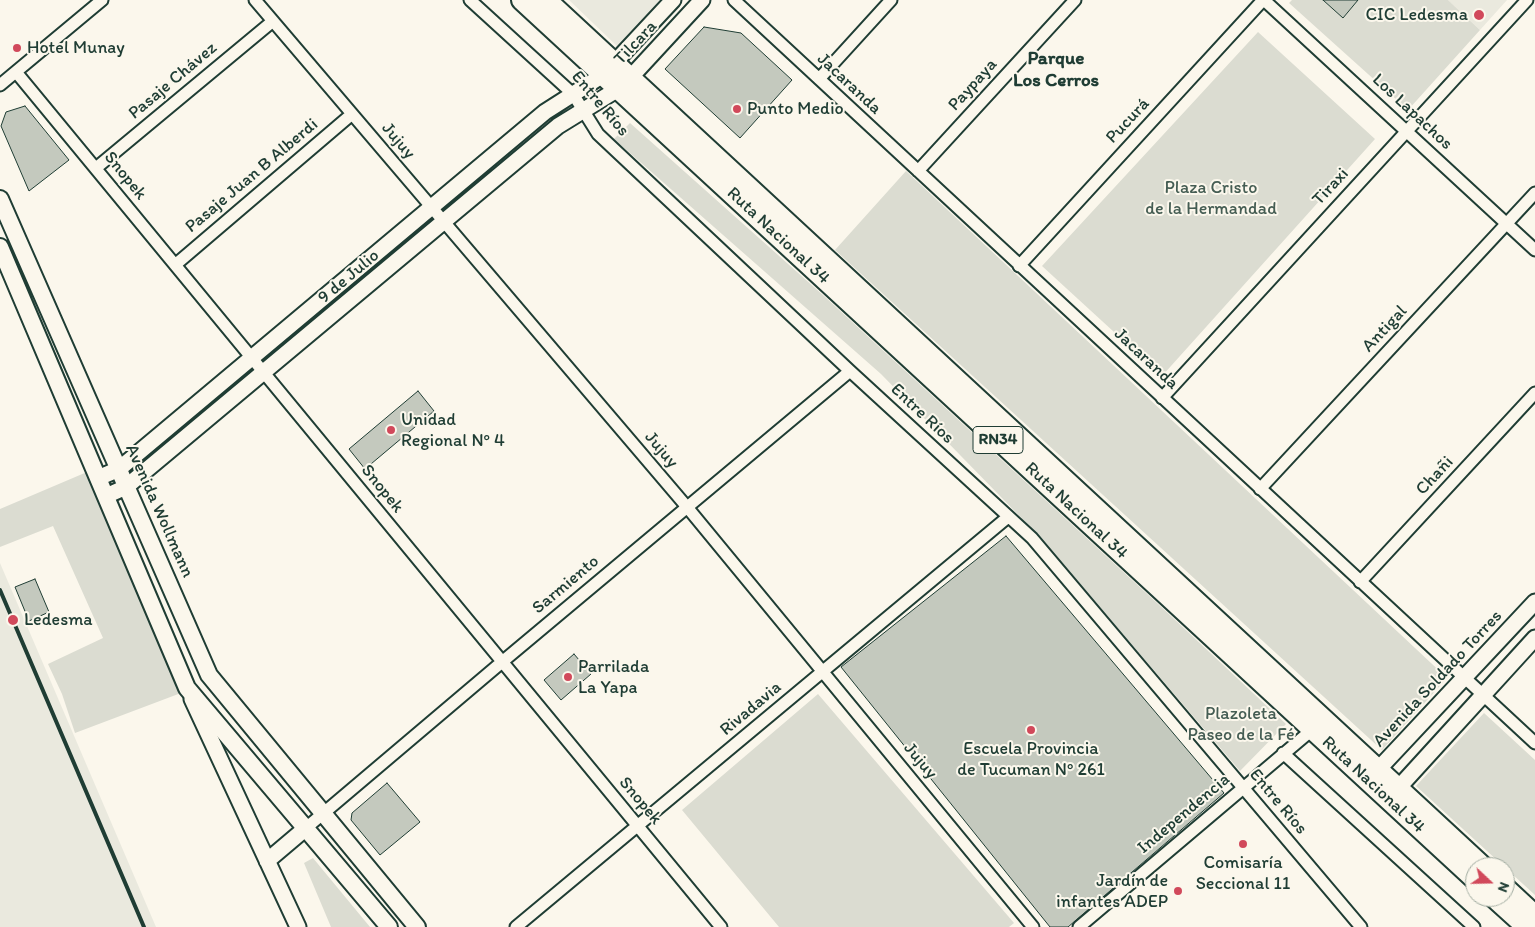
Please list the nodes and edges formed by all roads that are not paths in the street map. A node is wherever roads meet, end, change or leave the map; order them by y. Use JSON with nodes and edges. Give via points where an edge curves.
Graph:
{"nodes":[{"id":1,"x":102,"y":0,"type":"edge"},
{"id":2,"x":255,"y":0,"type":"edge"},
{"id":3,"x":470,"y":0,"type":"edge"},
{"id":4,"x":522,"y":0,"type":"edge"},
{"id":5,"x":546,"y":0,"type":"edge"},
{"id":6,"x":673,"y":0,"type":"edge"},
{"id":7,"x":702,"y":0,"type":"edge"},
{"id":8,"x":734,"y":0,"type":"edge"},
{"id":9,"x":891,"y":0,"type":"edge"},
{"id":10,"x":1075,"y":0,"type":"edge"},
{"id":11,"x":1264,"y":0,"type":"edge"},
{"id":12,"x":1527,"y":0,"type":"edge"},
{"id":13,"x":273,"y":21,"type":"junction"},
{"id":14,"x":609,"y":69,"type":"junction"},
{"id":15,"x":16,"y":72,"type":"junction"},
{"id":16,"x":819,"y":79,"type":"junction"},
{"id":17,"x":624,"y":84,"type":"junction"},
{"id":18,"x":0,"y":85,"type":"edge"},
{"id":19,"x":573,"y":94,"type":"junction"},
{"id":20,"x":583,"y":111,"type":"junction"},
{"id":21,"x":352,"y":114,"type":"junction"},
{"id":22,"x":1406,"y":131,"type":"junction"},
{"id":23,"x":96,"y":168,"type":"junction"},
{"id":24,"x":918,"y":171,"type":"junction"},
{"id":25,"x":1535,"y":193,"type":"edge"},
{"id":26,"x":0,"y":199,"type":"edge"},
{"id":27,"x":432,"y":208,"type":"junction"},
{"id":28,"x":444,"y":222,"type":"junction"},
{"id":29,"x":1506,"y":224,"type":"junction"},
{"id":30,"x":0,"y":247,"type":"edge"},
{"id":31,"x":1535,"y":250,"type":"edge"},
{"id":32,"x":175,"y":265,"type":"junction"},
{"id":33,"x":1019,"y":266,"type":"junction"},
{"id":34,"x":252,"y":358,"type":"junction"},
{"id":35,"x":850,"y":371,"type":"junction"},
{"id":36,"x":264,"y":372,"type":"junction"},
{"id":37,"x":1535,"y":393,"type":"edge"},
{"id":38,"x":1162,"y":398,"type":"junction"},
{"id":39,"x":119,"y":469,"type":"junction"},
{"id":40,"x":98,"y":478,"type":"junction"},
{"id":41,"x":126,"y":487,"type":"junction"},
{"id":42,"x":1260,"y":489,"type":"junction"},
{"id":43,"x":106,"y":496,"type":"junction"},
{"id":44,"x":687,"y":508,"type":"junction"},
{"id":45,"x":1008,"y":517,"type":"junction"},
{"id":46,"x":1360,"y":582,"type":"junction"},
{"id":47,"x":1535,"y":602,"type":"edge"},
{"id":48,"x":1535,"y":638,"type":"edge"},
{"id":49,"x":502,"y":662,"type":"junction"},
{"id":50,"x":823,"y":672,"type":"junction"},
{"id":51,"x":1465,"y":678,"type":"junction"},
{"id":52,"x":187,"y":688,"type":"junction"},
{"id":53,"x":1483,"y":695,"type":"junction"},
{"id":54,"x":1312,"y":729,"type":"junction"},
{"id":55,"x":1535,"y":743,"type":"edge"},
{"id":56,"x":1283,"y":753,"type":"junction"},
{"id":57,"x":1373,"y":776,"type":"junction"},
{"id":58,"x":1242,"y":787,"type":"junction"},
{"id":59,"x":1393,"y":794,"type":"junction"},
{"id":60,"x":323,"y":813,"type":"junction"},
{"id":61,"x":637,"y":826,"type":"junction"},
{"id":62,"x":306,"y":828,"type":"junction"},
{"id":63,"x":1470,"y":857,"type":"edge"},
{"id":64,"x":267,"y":861,"type":"junction"},
{"id":65,"x":1465,"y":869,"type":"edge"},
{"id":66,"x":1515,"y":897,"type":"edge"},
{"id":67,"x":1505,"y":907,"type":"edge"},
{"id":68,"x":1535,"y":916,"type":"edge"},
{"id":69,"x":298,"y":927,"type":"edge"},
{"id":70,"x":390,"y":927,"type":"edge"},
{"id":71,"x":417,"y":927,"type":"edge"},
{"id":72,"x":516,"y":927,"type":"edge"},
{"id":73,"x":721,"y":927,"type":"edge"},
{"id":74,"x":1034,"y":927,"type":"edge"},
{"id":75,"x":1079,"y":927,"type":"edge"},
{"id":76,"x":1361,"y":927,"type":"edge"},
{"id":77,"x":1474,"y":927,"type":"edge"},
{"id":78,"x":1527,"y":927,"type":"edge"}],
"edges":[{"from":1,"to":15,"type":"street"},
{"from":2,"to":13,"type":"street","name":"Jujuy"},
{"from":3,"to":19,"type":"street","name":"Entre Ríos"},
{"from":4,"to":14,"type":"highway","name":"Ruta Nacional 34","number":"RN34"},
{"from":5,"to":14,"type":"highway","name":"Ruta Nacional 34","number":"RN34"},
{"from":6,"to":14,"type":"street","name":"Tilcara"},
{"from":7,"to":17,"type":"street","name":"Tilcara"},
{"from":8,"to":16,"type":"street","name":"Jacaranda"},
{"from":9,"to":16,"type":"street"},
{"from":10,"to":24,"type":"street","name":"Paypaya"},
{"from":11,"to":22,"type":"street","name":"Los Lapachos"},
{"from":11,"to":33,"type":"street","name":"Pucurá"},
{"from":12,"to":22,"type":"street","name":"Tiraxi"},
{"from":13,"to":21,"type":"street","name":"Jujuy"},
{"from":13,"to":23,"type":"street","name":"Pasaje Chávez"},
{"from":14,"to":17,"type":"highway","name":"Ruta Nacional 34","number":"RN34"},
{"from":14,"to":19,"type":"street","name":"9 de Julio"},
{"from":15,"to":18,"type":"street"},
{"from":15,"to":23,"type":"street","name":"Snopek"},
{"from":16,"to":24,"type":"street","name":"Jacaranda"},
{"from":17,"to":20,"type":"street","name":"9 de Julio"},
{"from":17,"to":54,"type":"highway","name":"Ruta Nacional 34","number":"RN34"},
{"from":17,"to":57,"type":"highway","name":"Ruta Nacional 34","number":"RN34"},
{"from":19,"to":20,"type":"street","name":"Entre Ríos"},
{"from":19,"to":27,"type":"street","name":"9 de Julio","via":[[545,112]]},
{"from":20,"to":28,"type":"street","name":"9 de Julio","via":[[558,126]]},
{"from":20,"to":35,"type":"street","name":"Entre Ríos","via":[[598,134]]},
{"from":21,"to":27,"type":"street","name":"Jujuy"},
{"from":21,"to":32,"type":"street","name":"Pasaje Juan B Alberdi"},
{"from":22,"to":29,"type":"street","name":"Los Lapachos"},
{"from":22,"to":38,"type":"street","name":"Tiraxi"},
{"from":23,"to":32,"type":"street","name":"Snopek"},
{"from":24,"to":33,"type":"street","name":"Jacaranda"},
{"from":25,"to":29,"type":"street","name":"Antigal"},
{"from":26,"to":39,"type":"main road","name":"Avenida Wollmann"},
{"from":27,"to":28,"type":"street","name":"Jujuy"},
{"from":27,"to":34,"type":"street","name":"9 de Julio"},
{"from":28,"to":36,"type":"street","name":"9 de Julio"},
{"from":28,"to":44,"type":"street","name":"Jujuy"},
{"from":29,"to":31,"type":"street","name":"Los Lapachos"},
{"from":29,"to":42,"type":"street","name":"Antigal"},
{"from":30,"to":40,"type":"main road"},
{"from":32,"to":34,"type":"street","name":"Snopek"},
{"from":33,"to":38,"type":"street","name":"Jacaranda"},
{"from":34,"to":36,"type":"street","name":"Snopek"},
{"from":34,"to":39,"type":"street","name":"9 de Julio"},
{"from":35,"to":44,"type":"street","name":"Sarmiento"},
{"from":35,"to":45,"type":"street","name":"Entre Ríos"},
{"from":36,"to":41,"type":"street","name":"9 de Julio"},
{"from":36,"to":49,"type":"street","name":"Snopek"},
{"from":37,"to":46,"type":"street","name":"Chañi"},
{"from":38,"to":42,"type":"street","name":"Jacaranda"},
{"from":39,"to":40,"type":"street","name":"9 de Julio"},
{"from":39,"to":41,"type":"main road","name":"Avenida Wollmann"},
{"from":40,"to":43,"type":"main road"},
{"from":41,"to":43,"type":"street","name":"9 de Julio"},
{"from":41,"to":60,"type":"main road","name":"Avenida Wollmann","via":[[209,675]]},
{"from":42,"to":46,"type":"street","name":"Jacaranda"},
{"from":43,"to":52,"type":"main road"},
{"from":44,"to":49,"type":"street","name":"Sarmiento"},
{"from":44,"to":50,"type":"street","name":"Jujuy"},
{"from":45,"to":50,"type":"street","name":"Rivadavia"},
{"from":45,"to":58,"type":"street","name":"Entre Ríos","via":[[1032,538]]},
{"from":46,"to":51,"type":"street","name":"Jacaranda"},
{"from":47,"to":51,"type":"street","name":"Avenida Soldado Torres"},
{"from":48,"to":53,"type":"street"},
{"from":49,"to":60,"type":"street","name":"Sarmiento"},
{"from":49,"to":61,"type":"street","name":"Snopek"},
{"from":50,"to":61,"type":"street","name":"Rivadavia"},
{"from":50,"to":74,"type":"street","name":"Jujuy"},
{"from":51,"to":53,"type":"street","name":"Jacaranda"},
{"from":51,"to":57,"type":"street","name":"Avenida Soldado Torres"},
{"from":52,"to":62,"type":"main road"},
{"from":52,"to":64,"type":"street"},
{"from":53,"to":55,"type":"street","name":"Jacaranda"},
{"from":53,"to":59,"type":"street"},
{"from":54,"to":56,"type":"street","name":"Independencia"},
{"from":54,"to":57,"type":"highway","name":"Ruta Nacional 34","number":"RN34"},
{"from":56,"to":58,"type":"street","name":"Independencia"},
{"from":56,"to":77,"type":"street"},
{"from":57,"to":59,"type":"highway","name":"Ruta Nacional 34","number":"RN34"},
{"from":58,"to":75,"type":"street","name":"Independencia"},
{"from":58,"to":76,"type":"street","name":"Entre Ríos"},
{"from":59,"to":63,"type":"highway","name":"Ruta Nacional 34","number":"RN34"},
{"from":59,"to":65,"type":"highway","name":"Ruta Nacional 34","number":"RN34"},
{"from":60,"to":62,"type":"street","name":"Sarmiento"},
{"from":60,"to":71,"type":"main road","name":"Avenida Wollmann"},
{"from":61,"to":72,"type":"street","name":"Rivadavia"},
{"from":61,"to":73,"type":"street","name":"Snopek"},
{"from":62,"to":64,"type":"street"},
{"from":62,"to":70,"type":"main road"},
{"from":64,"to":69,"type":"street"},
{"from":66,"to":68,"type":"highway"},
{"from":67,"to":78,"type":"highway"}]}
